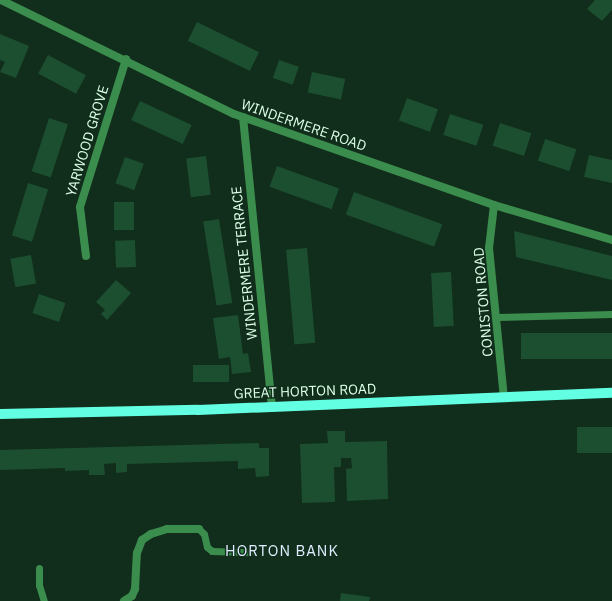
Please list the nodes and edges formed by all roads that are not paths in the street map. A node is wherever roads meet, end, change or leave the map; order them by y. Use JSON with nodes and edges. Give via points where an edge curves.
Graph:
{"nodes":[{"id":1,"x":1,"y":0,"type":"edge"},
{"id":2,"x":126,"y":59,"type":"junction"},
{"id":3,"x":243,"y":117,"type":"junction"},
{"id":4,"x":494,"y":205,"type":"junction"},
{"id":5,"x":612,"y":240,"type":"edge"},
{"id":6,"x":86,"y":256,"type":"dead end"},
{"id":7,"x":612,"y":314,"type":"edge"},
{"id":8,"x":496,"y":317,"type":"junction"},
{"id":9,"x":612,"y":393,"type":"edge"},
{"id":10,"x":504,"y":397,"type":"junction"},
{"id":11,"x":272,"y":407,"type":"junction"},
{"id":12,"x":0,"y":414,"type":"edge"},
{"id":13,"x":199,"y":529,"type":"joint"},
{"id":14,"x":249,"y":552,"type":"dead end"},
{"id":15,"x":39,"y":568,"type":"dead end"},
{"id":16,"x":44,"y":601,"type":"edge"},
{"id":17,"x":124,"y":601,"type":"edge"}],
"edges":[{"from":1,"to":2,"type":"street","name":"WINDERMERE ROAD"},
{"from":2,"to":3,"type":"street","name":"WINDERMERE ROAD"},
{"from":2,"to":6,"type":"street","name":"YARWOOD GROVE","via":[[80,207]]},
{"from":3,"to":4,"type":"street","name":"WINDERMERE ROAD"},
{"from":3,"to":11,"type":"street","name":"WINDERMERE TERRACE"},
{"from":4,"to":5,"type":"street","name":"WINDERMERE ROAD"},
{"from":4,"to":8,"type":"street","name":"CONISTON ROAD","via":[[490,248]]},
{"from":7,"to":8,"type":"lane"},
{"from":8,"to":10,"type":"street","name":"CONISTON ROAD"},
{"from":9,"to":10,"type":"main road","name":"GREAT HORTON ROAD"},
{"from":10,"to":11,"type":"main road","name":"GREAT HORTON ROAD"},
{"from":11,"to":12,"type":"main road","name":"GREAT HORTON ROAD"},
{"from":13,"to":14,"type":"lane","via":[[204,534],[207,547],[212,551]]},
{"from":13,"to":17,"type":"street","via":[[167,529],[142,540],[137,553],[135,589],[132,596]]},
{"from":15,"to":16,"type":"lane"}]}
